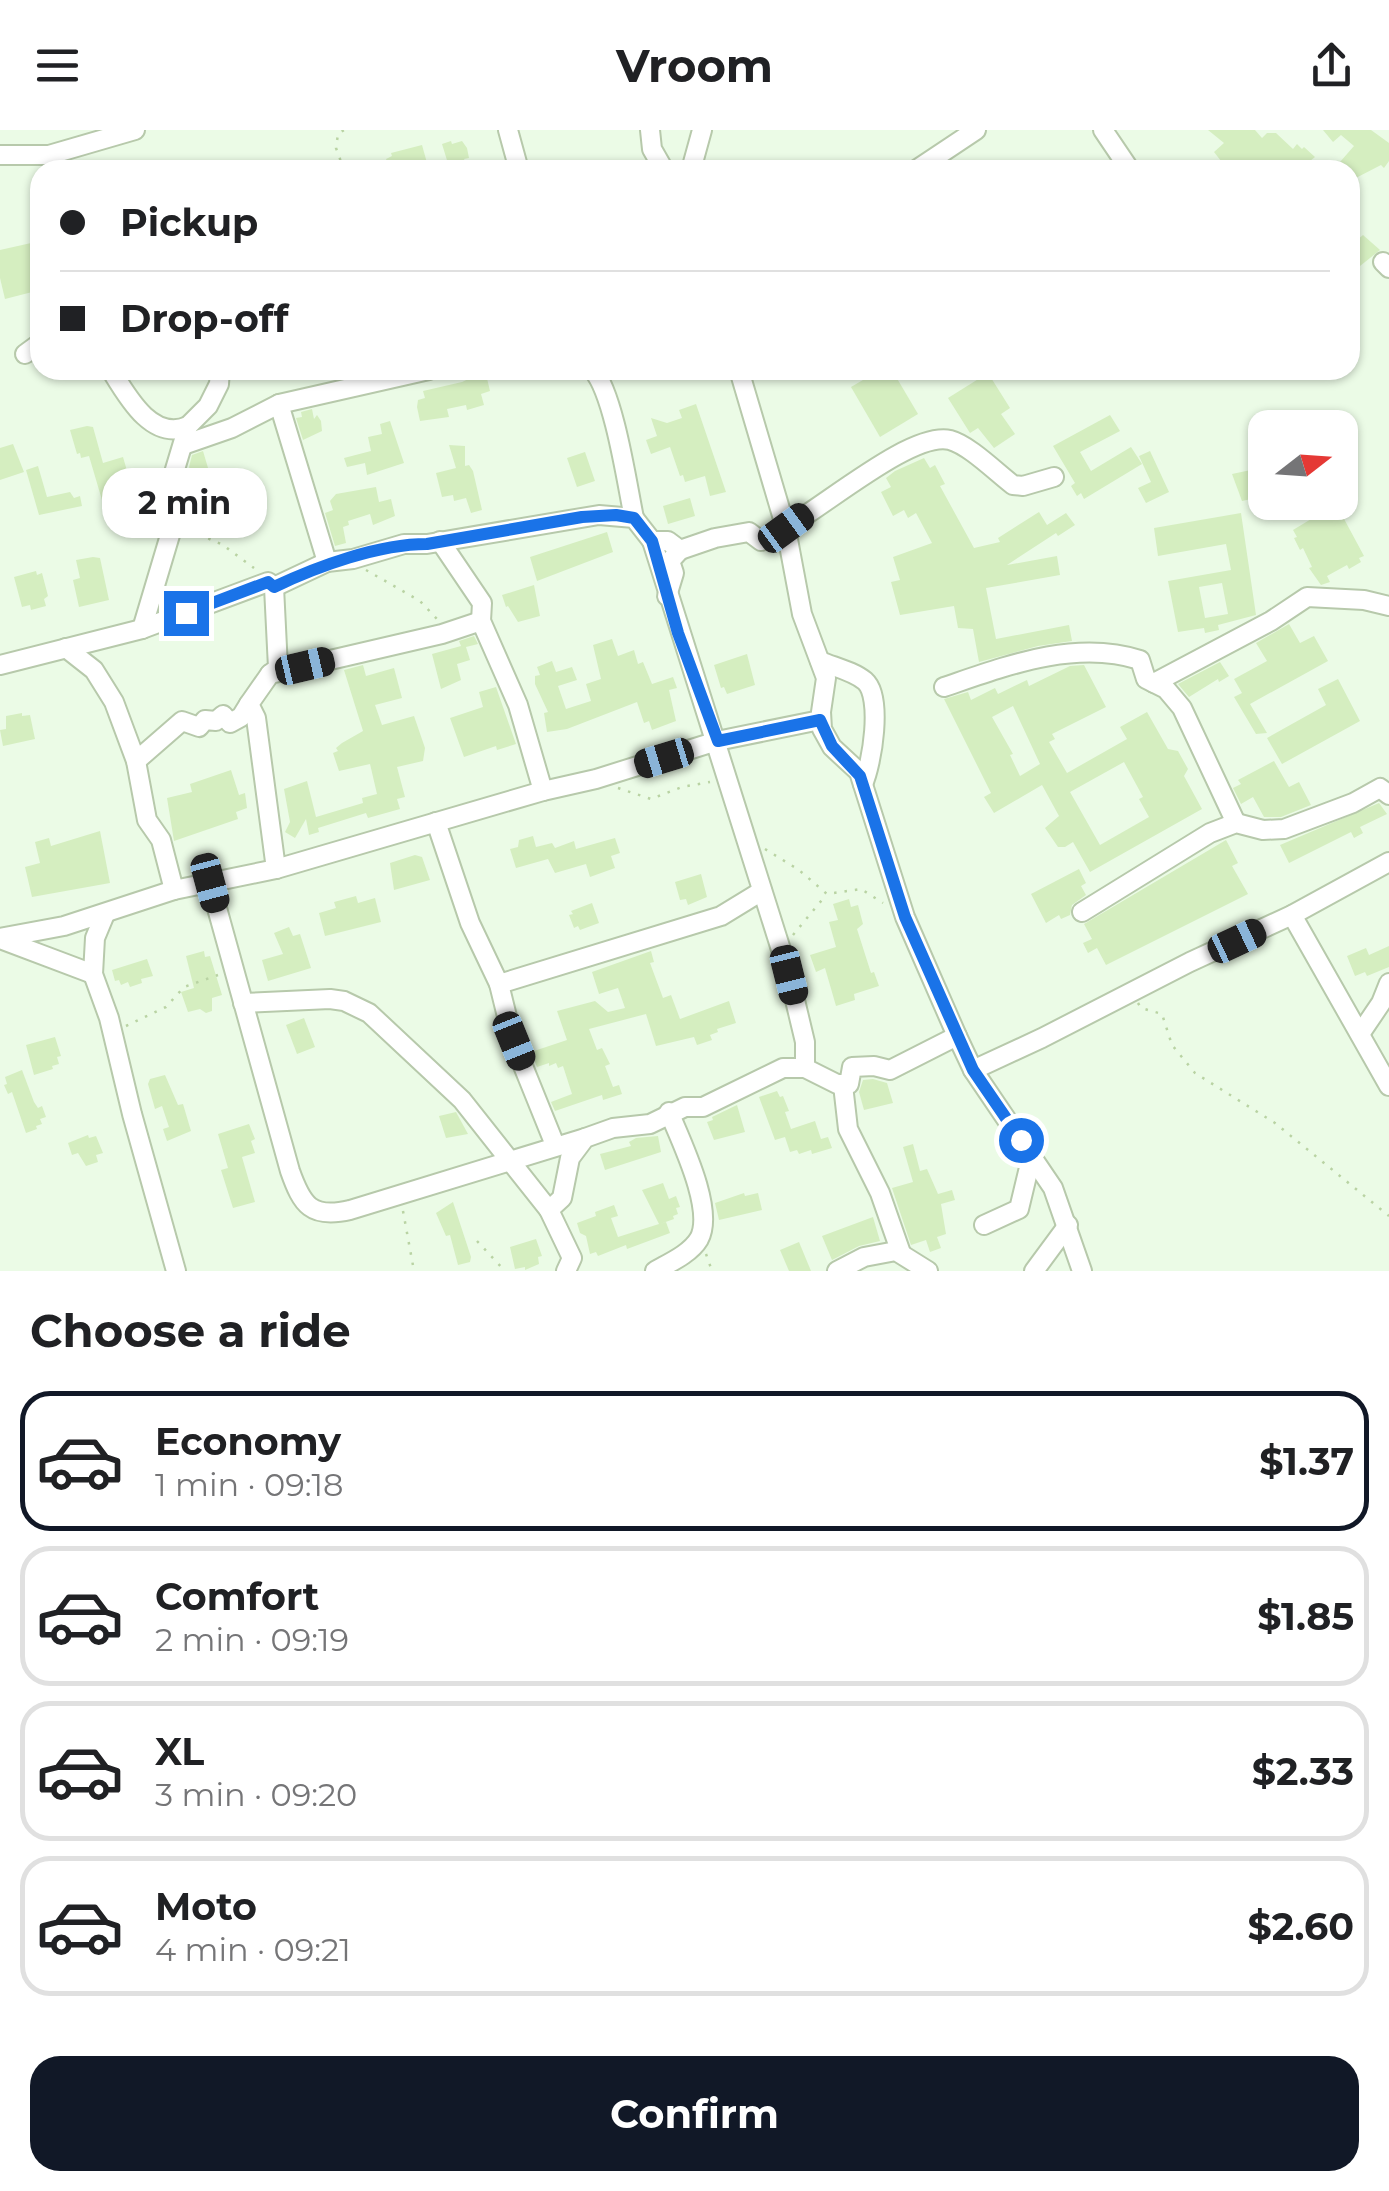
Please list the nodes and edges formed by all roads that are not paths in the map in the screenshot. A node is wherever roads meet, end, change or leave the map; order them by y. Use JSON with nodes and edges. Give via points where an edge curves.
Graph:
{"nodes":[{"id":1,"x":135,"y":130,"type":"edge"},
{"id":2,"x":508,"y":130,"type":"edge"},
{"id":3,"x":650,"y":130,"type":"edge"},
{"id":4,"x":702,"y":130,"type":"edge"},
{"id":5,"x":976,"y":130,"type":"edge"},
{"id":6,"x":1103,"y":130,"type":"edge"},
{"id":7,"x":0,"y":155,"type":"edge"},
{"id":8,"x":39,"y":160,"type":"edge"},
{"id":9,"x":59,"y":160,"type":"edge"},
{"id":10,"x":516,"y":160,"type":"edge"},
{"id":11,"x":659,"y":160,"type":"edge"},
{"id":12,"x":694,"y":160,"type":"edge"},
{"id":13,"x":931,"y":160,"type":"edge"},
{"id":14,"x":1123,"y":160,"type":"edge"},
{"id":15,"x":118,"y":380,"type":"edge"},
{"id":16,"x":219,"y":380,"type":"edge"},
{"id":17,"x":385,"y":380,"type":"edge"},
{"id":18,"x":600,"y":380,"type":"edge"},
{"id":19,"x":742,"y":380,"type":"edge"},
{"id":20,"x":279,"y":404,"type":"junction"},
{"id":21,"x":188,"y":426,"type":"junction"},
{"id":22,"x":182,"y":445,"type":"junction"},
{"id":23,"x":1054,"y":477,"type":"dead end"},
{"id":24,"x":634,"y":518,"type":"junction"},
{"id":25,"x":786,"y":528,"type":"junction"},
{"id":26,"x":440,"y":541,"type":"junction"},
{"id":27,"x":652,"y":541,"type":"junction"},
{"id":28,"x":680,"y":550,"type":"junction"},
{"id":29,"x":327,"y":562,"type":"junction"},
{"id":30,"x":271,"y":584,"type":"junction"},
{"id":31,"x":666,"y":596,"type":"junction"},
{"id":32,"x":1389,"y":606,"type":"edge"},
{"id":33,"x":481,"y":621,"type":"junction"},
{"id":34,"x":142,"y":629,"type":"junction"},
{"id":35,"x":66,"y":648,"type":"junction"},
{"id":36,"x":820,"y":661,"type":"junction"},
{"id":37,"x":0,"y":666,"type":"edge"},
{"id":38,"x":270,"y":674,"type":"junction"},
{"id":39,"x":1154,"y":683,"type":"junction"},
{"id":40,"x":944,"y":687,"type":"dead end"},
{"id":41,"x":249,"y":704,"type":"junction"},
{"id":42,"x":820,"y":720,"type":"junction"},
{"id":43,"x":718,"y":741,"type":"junction"},
{"id":44,"x":136,"y":761,"type":"junction"},
{"id":45,"x":864,"y":784,"type":"junction"},
{"id":46,"x":543,"y":791,"type":"junction"},
{"id":47,"x":1389,"y":796,"type":"edge"},
{"id":48,"x":436,"y":822,"type":"junction"},
{"id":49,"x":1236,"y":823,"type":"junction"},
{"id":50,"x":1389,"y":862,"type":"edge"},
{"id":51,"x":276,"y":869,"type":"junction"},
{"id":52,"x":210,"y":883,"type":"junction"},
{"id":53,"x":174,"y":890,"type":"junction"},
{"id":54,"x":762,"y":891,"type":"junction"},
{"id":55,"x":1082,"y":912,"type":"dead end"},
{"id":56,"x":105,"y":914,"type":"junction"},
{"id":57,"x":1292,"y":915,"type":"junction"},
{"id":58,"x":0,"y":939,"type":"edge"},
{"id":59,"x":93,"y":974,"type":"junction"},
{"id":60,"x":1389,"y":983,"type":"edge"},
{"id":61,"x":499,"y":984,"type":"junction"},
{"id":62,"x":243,"y":1003,"type":"junction"},
{"id":63,"x":1360,"y":1034,"type":"junction"},
{"id":64,"x":957,"y":1036,"type":"junction"},
{"id":65,"x":804,"y":1068,"type":"junction"},
{"id":66,"x":973,"y":1070,"type":"junction"},
{"id":67,"x":842,"y":1085,"type":"junction"},
{"id":68,"x":1389,"y":1086,"type":"edge"},
{"id":69,"x":669,"y":1112,"type":"junction"},
{"id":70,"x":586,"y":1138,"type":"junction"},
{"id":71,"x":554,"y":1146,"type":"junction"},
{"id":72,"x":1032,"y":1155,"type":"junction"},
{"id":73,"x":510,"y":1159,"type":"junction"},
{"id":74,"x":549,"y":1210,"type":"junction"},
{"id":75,"x":984,"y":1225,"type":"dead end"},
{"id":76,"x":1068,"y":1225,"type":"junction"},
{"id":77,"x":900,"y":1253,"type":"junction"},
{"id":78,"x":679,"y":1265,"type":"edge"},
{"id":79,"x":176,"y":1271,"type":"edge"},
{"id":80,"x":566,"y":1271,"type":"edge"},
{"id":81,"x":654,"y":1271,"type":"edge"},
{"id":82,"x":837,"y":1271,"type":"edge"},
{"id":83,"x":928,"y":1271,"type":"edge"},
{"id":84,"x":1034,"y":1271,"type":"edge"},
{"id":85,"x":1082,"y":1271,"type":"edge"}],
"edges":[{"from":1,"to":9,"type":"street"},
{"from":2,"to":10,"type":"street"},
{"from":3,"to":11,"type":"street"},
{"from":4,"to":12,"type":"street"},
{"from":5,"to":13,"type":"street"},
{"from":6,"to":14,"type":"street"},
{"from":7,"to":8,"type":"street"},
{"from":15,"to":21,"type":"street","via":[[148,420],[168,429]]},
{"from":16,"to":21,"type":"street","via":[[208,406]]},
{"from":17,"to":20,"type":"street"},
{"from":18,"to":24,"type":"street"},
{"from":19,"to":25,"type":"street"},
{"from":20,"to":22,"type":"street"},
{"from":20,"to":29,"type":"street"},
{"from":21,"to":22,"type":"street"},
{"from":22,"to":34,"type":"street","via":[[173,525]]},
{"from":23,"to":25,"type":"street","via":[[1013,484],[962,446],[932,438]]},
{"from":24,"to":26,"type":"street","via":[[582,517]]},
{"from":24,"to":27,"type":"street"},
{"from":25,"to":28,"type":"street","via":[[762,541],[748,532]]},
{"from":25,"to":36,"type":"street","via":[[802,614]]},
{"from":26,"to":29,"type":"street"},
{"from":26,"to":33,"type":"street","via":[[482,603]]},
{"from":27,"to":28,"type":"street"},
{"from":27,"to":31,"type":"street"},
{"from":28,"to":31,"type":"street","via":[[670,561],[674,573]]},
{"from":29,"to":30,"type":"street"},
{"from":30,"to":34,"type":"street"},
{"from":30,"to":38,"type":"street","via":[[278,668]]},
{"from":31,"to":43,"type":"street"},
{"from":32,"to":39,"type":"street","via":[[1308,596]]},
{"from":33,"to":38,"type":"street"},
{"from":33,"to":46,"type":"street","via":[[518,705]]},
{"from":34,"to":35,"type":"street"},
{"from":35,"to":37,"type":"street"},
{"from":35,"to":44,"type":"street","via":[[101,678]]},
{"from":36,"to":42,"type":"street","via":[[826,684]]},
{"from":36,"to":45,"type":"street","via":[[864,680],[874,694]]},
{"from":38,"to":41,"type":"street"},
{"from":39,"to":40,"type":"street","via":[[1146,680],[1140,660],[1112,651],[1027,659]]},
{"from":39,"to":49,"type":"street","via":[[1182,708]]},
{"from":41,"to":44,"type":"street","via":[[230,723],[224,715],[199,727],[182,721]]},
{"from":41,"to":51,"type":"street"},
{"from":42,"to":43,"type":"street"},
{"from":42,"to":45,"type":"street"},
{"from":43,"to":46,"type":"street"},
{"from":43,"to":54,"type":"street"},
{"from":44,"to":53,"type":"street","via":[[147,820],[162,840]]},
{"from":45,"to":64,"type":"street","via":[[905,917]]},
{"from":46,"to":48,"type":"street"},
{"from":47,"to":49,"type":"street","via":[[1380,788],[1284,829]]},
{"from":48,"to":51,"type":"street"},
{"from":48,"to":61,"type":"street"},
{"from":49,"to":55,"type":"street"},
{"from":50,"to":57,"type":"street"},
{"from":51,"to":52,"type":"street"},
{"from":52,"to":53,"type":"street"},
{"from":52,"to":62,"type":"street"},
{"from":53,"to":56,"type":"street"},
{"from":54,"to":61,"type":"street","via":[[721,916]]},
{"from":54,"to":65,"type":"street","via":[[805,1042]]},
{"from":56,"to":58,"type":"street"},
{"from":56,"to":59,"type":"street","via":[[94,938]]},
{"from":57,"to":63,"type":"street"},
{"from":57,"to":66,"type":"street"},
{"from":58,"to":59,"type":"street"},
{"from":59,"to":79,"type":"street"},
{"from":60,"to":63,"type":"street"},
{"from":61,"to":71,"type":"street"},
{"from":62,"to":73,"type":"street","via":[[330,999],[362,1009],[462,1100]]},
{"from":62,"to":73,"type":"street","via":[[290,1170],[306,1204],[318,1212],[336,1213]]},
{"from":63,"to":68,"type":"street"},
{"from":64,"to":66,"type":"street"},
{"from":64,"to":67,"type":"street","via":[[890,1070],[852,1067],[849,1084]]},
{"from":65,"to":67,"type":"street"},
{"from":65,"to":69,"type":"street","via":[[783,1068],[703,1107]]},
{"from":66,"to":72,"type":"street"},
{"from":67,"to":77,"type":"street","via":[[848,1129]]},
{"from":69,"to":70,"type":"street","via":[[650,1124]]},
{"from":69,"to":78,"type":"street","via":[[703,1222]]},
{"from":70,"to":71,"type":"street"},
{"from":70,"to":74,"type":"street","via":[[570,1158],[562,1198]]},
{"from":71,"to":73,"type":"street"},
{"from":72,"to":75,"type":"street","via":[[1019,1209]]},
{"from":72,"to":76,"type":"street"},
{"from":73,"to":74,"type":"street"},
{"from":74,"to":80,"type":"street","via":[[572,1258]]},
{"from":76,"to":84,"type":"street"},
{"from":76,"to":85,"type":"street"},
{"from":77,"to":82,"type":"street","via":[[864,1257]]},
{"from":77,"to":83,"type":"street"},
{"from":78,"to":81,"type":"street"}]}
